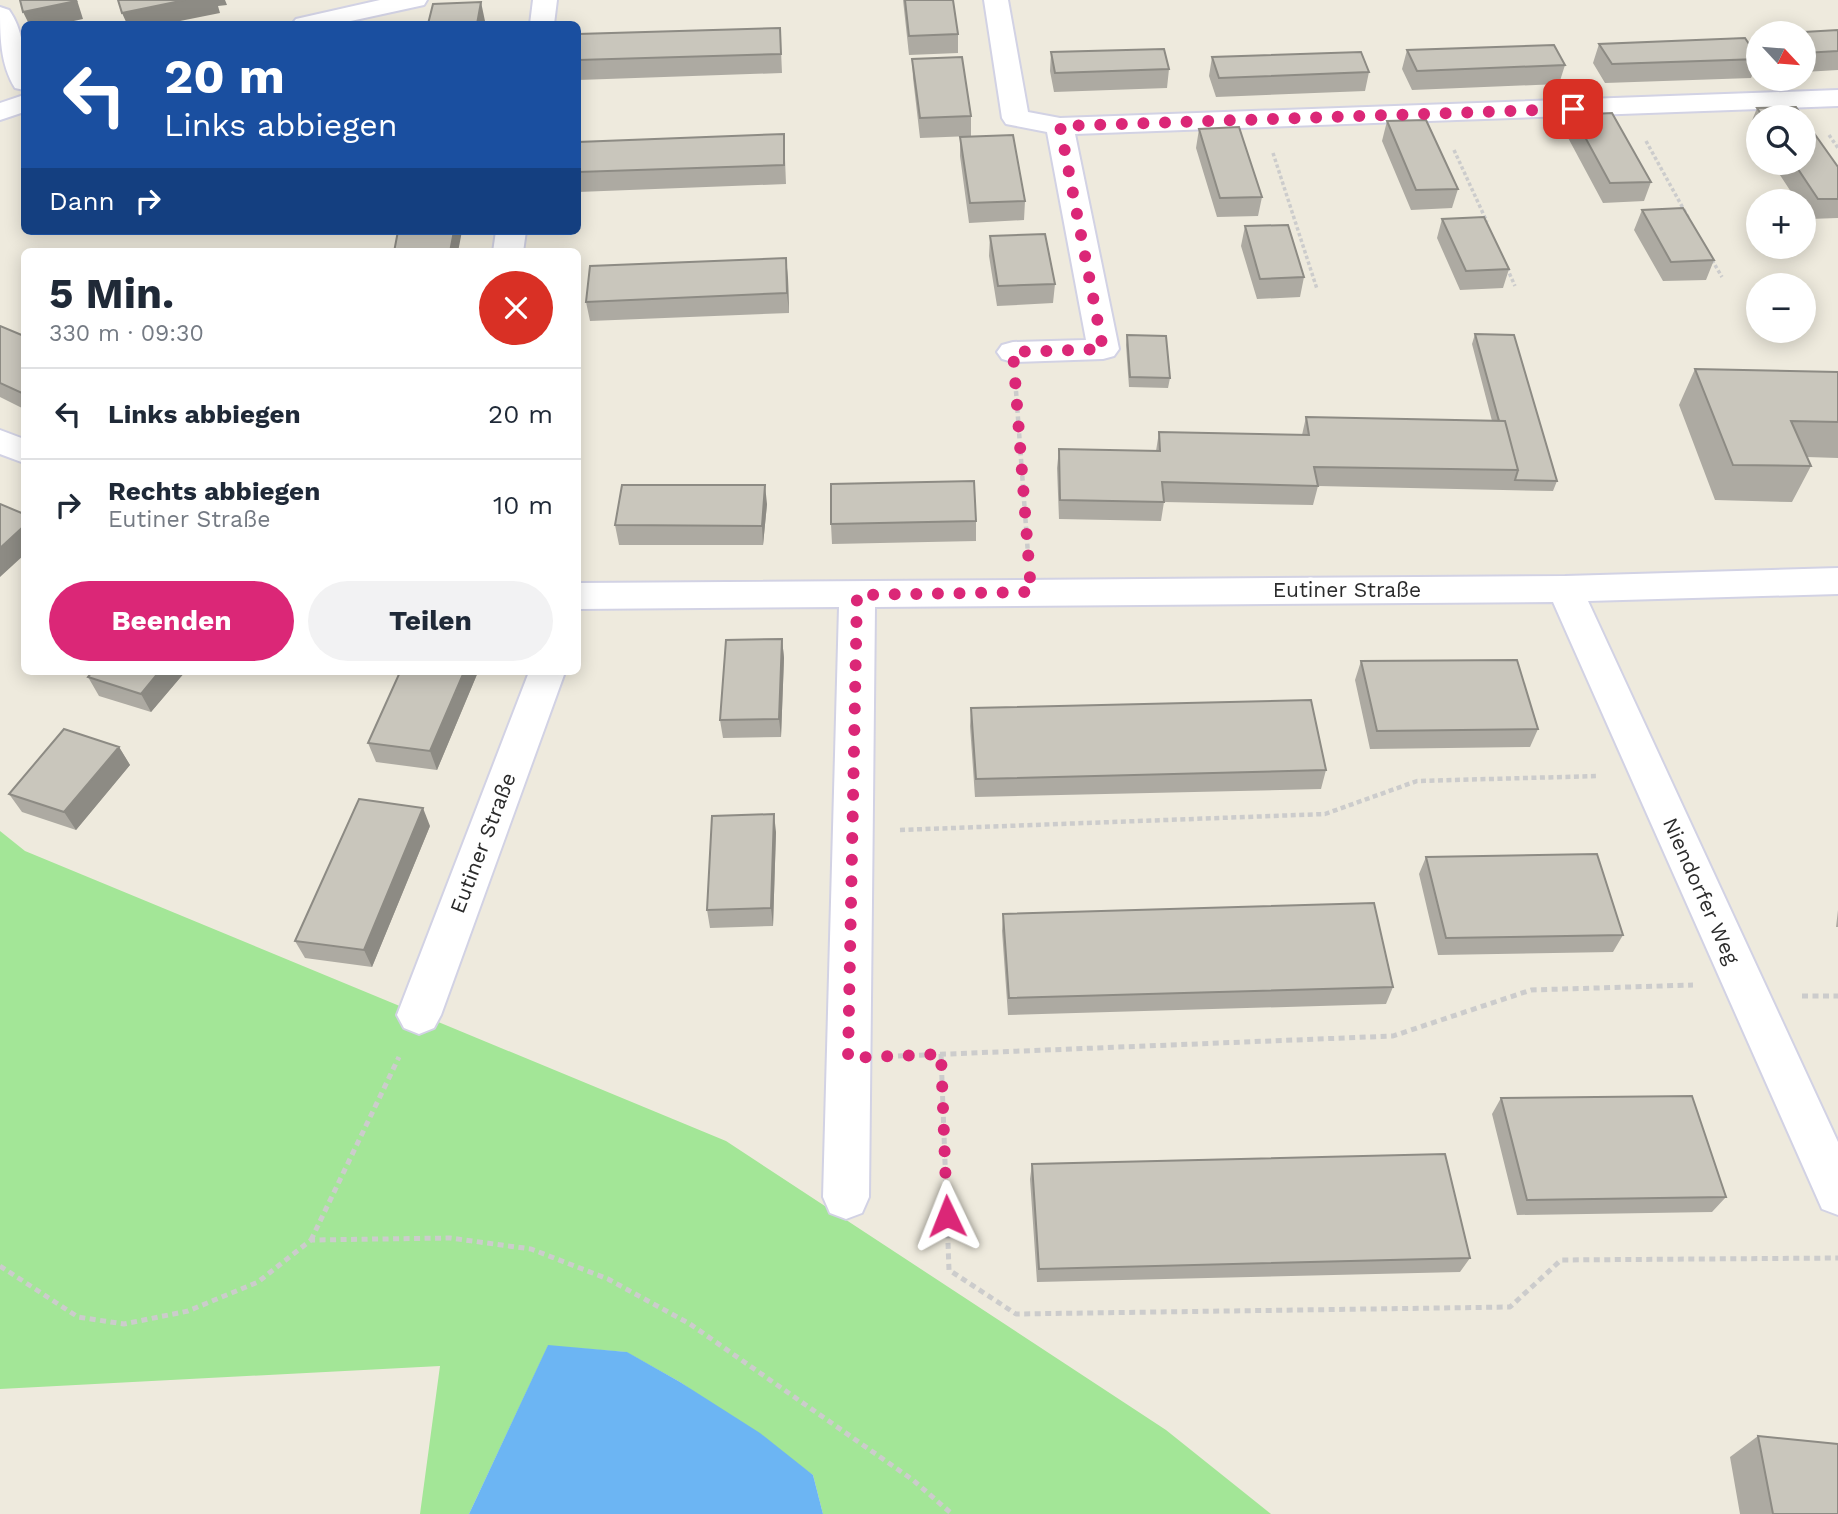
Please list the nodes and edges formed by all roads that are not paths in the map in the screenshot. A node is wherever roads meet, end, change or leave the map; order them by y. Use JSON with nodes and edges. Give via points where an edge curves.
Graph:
{"nodes":[{"id":1,"x":415,"y":0,"type":"edge"},
{"id":2,"x":545,"y":0,"type":"edge"},
{"id":3,"x":996,"y":0,"type":"edge"},
{"id":4,"x":0,"y":15,"type":"edge"},
{"id":5,"x":319,"y":21,"type":"edge"},
{"id":6,"x":542,"y":21,"type":"edge"},
{"id":7,"x":21,"y":74,"type":"edge"},
{"id":8,"x":1838,"y":98,"type":"edge"},
{"id":9,"x":21,"y":104,"type":"edge"},
{"id":10,"x":0,"y":112,"type":"edge"},
{"id":11,"x":1060,"y":126,"type":"junction"},
{"id":12,"x":1013,"y":352,"type":"road end"},
{"id":13,"x":0,"y":441,"type":"edge"},
{"id":14,"x":21,"y":451,"type":"edge"},
{"id":15,"x":1838,"y":581,"type":"edge"},
{"id":16,"x":1565,"y":589,"type":"junction"},
{"id":17,"x":857,"y":595,"type":"junction"},
{"id":18,"x":581,"y":596,"type":"edge"},
{"id":19,"x":546,"y":675,"type":"edge"},
{"id":20,"x":419,"y":1015,"type":"road end"},
{"id":21,"x":1838,"y":1193,"type":"edge"},
{"id":22,"x":846,"y":1197,"type":"dead end"}],
"edges":[{"from":1,"to":5,"type":"street"},
{"from":2,"to":6,"type":"street"},
{"from":3,"to":11,"type":"street","via":[[1016,118]]},
{"from":4,"to":7,"type":"street"},
{"from":8,"to":11,"type":"street"},
{"from":9,"to":10,"type":"street"},
{"from":11,"to":12,"type":"street","via":[[1103,349]]},
{"from":13,"to":14,"type":"street"},
{"from":15,"to":16,"type":"street","name":"Eutiner Straße"},
{"from":16,"to":17,"type":"street","name":"Eutiner Straße"},
{"from":16,"to":21,"type":"street","name":"Niendorfer Weg"},
{"from":17,"to":18,"type":"street","name":"Eutiner Straße"},
{"from":17,"to":22,"type":"street"},
{"from":19,"to":20,"type":"street","name":"Eutiner Straße"}]}
